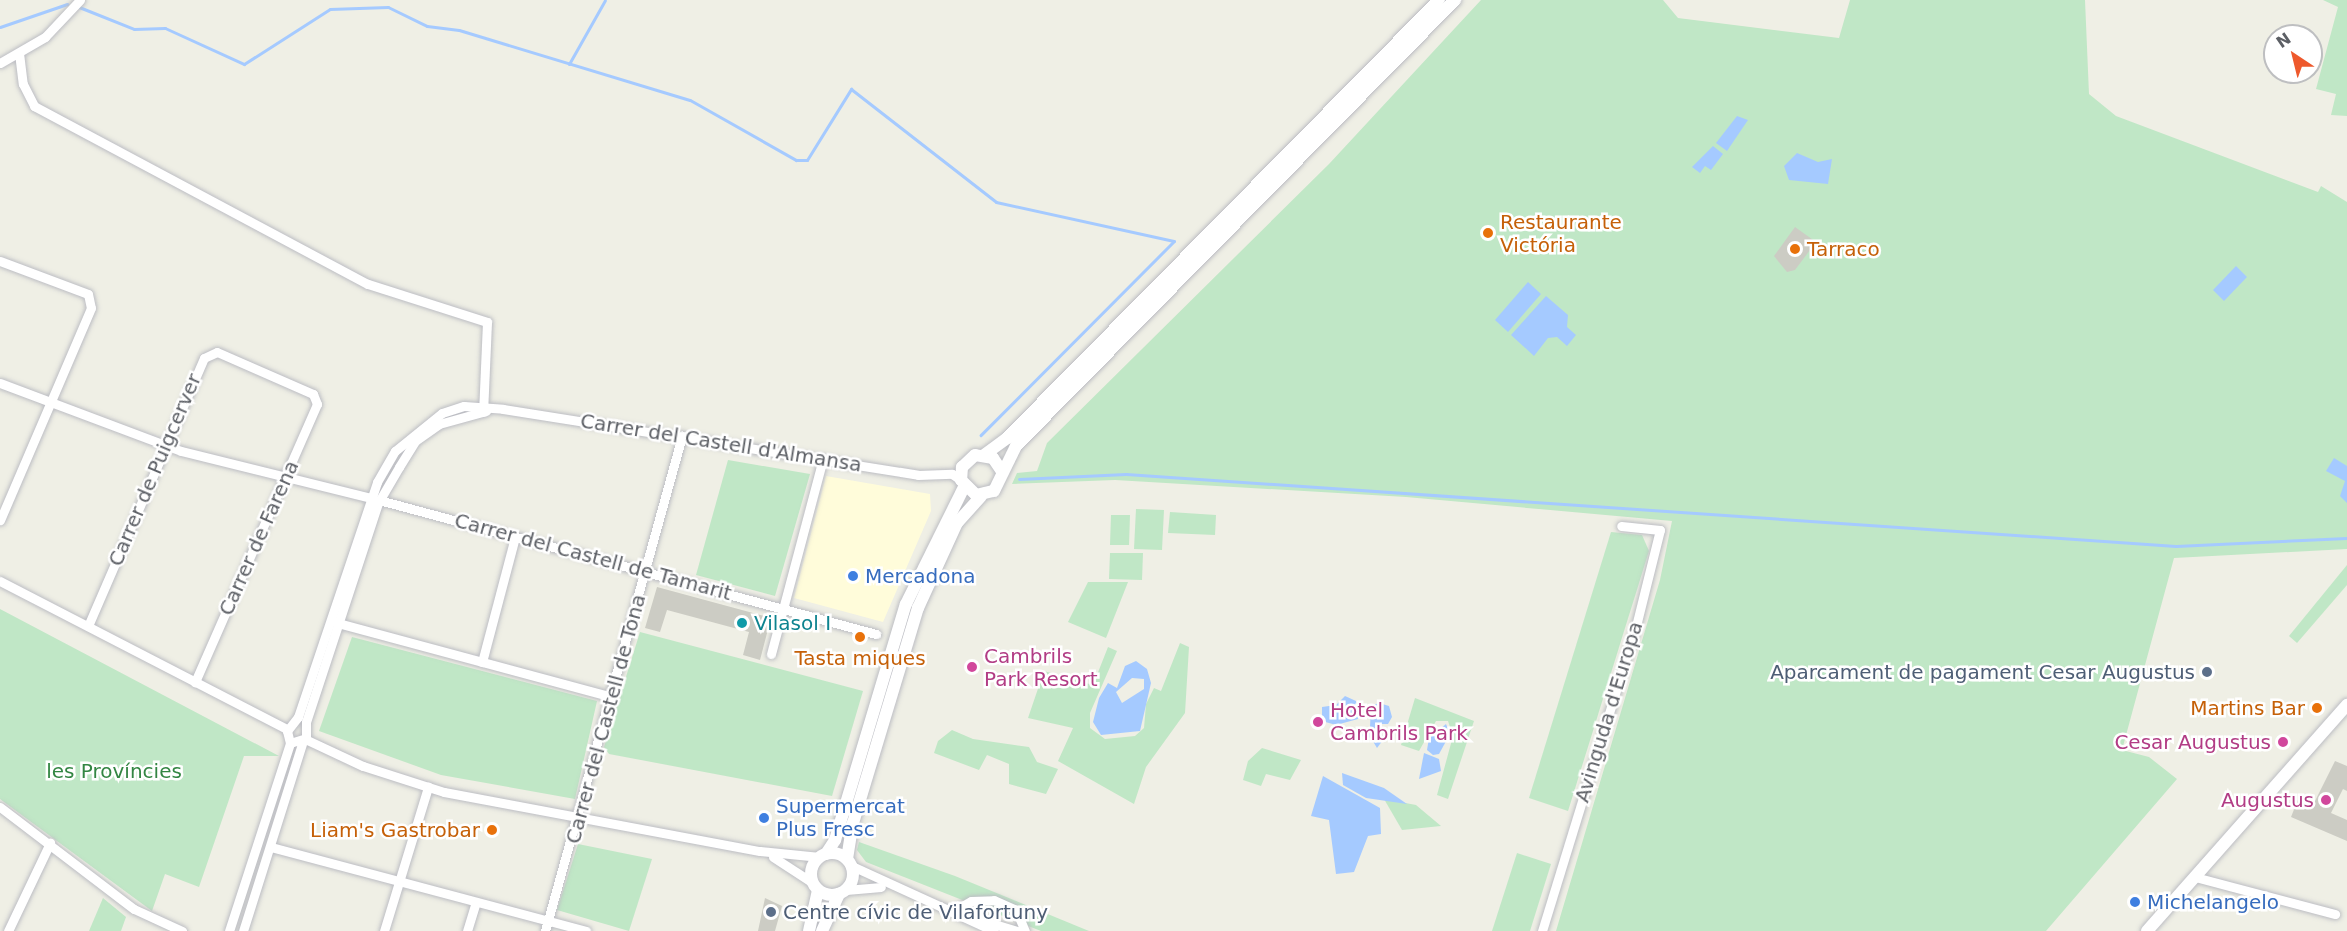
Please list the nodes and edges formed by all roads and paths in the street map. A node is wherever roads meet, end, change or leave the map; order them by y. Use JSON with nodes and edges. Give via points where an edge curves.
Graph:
{"nodes":[{"id":1,"x":80,"y":0,"type":"edge"},
{"id":2,"x":1439,"y":0,"type":"edge"},
{"id":3,"x":1455,"y":0,"type":"edge"},
{"id":4,"x":18,"y":53,"type":"junction"},
{"id":5,"x":0,"y":63,"type":"edge"},
{"id":6,"x":0,"y":261,"type":"edge"},
{"id":7,"x":0,"y":383,"type":"edge"},
{"id":8,"x":314,"y":394,"type":"joint"},
{"id":9,"x":52,"y":404,"type":"junction"},
{"id":10,"x":484,"y":410,"type":"junction"},
{"id":11,"x":682,"y":436,"type":"junction"},
{"id":12,"x":166,"y":446,"type":"junction"},
{"id":13,"x":984,"y":455,"type":"junction"},
{"id":14,"x":823,"y":459,"type":"junction"},
{"id":15,"x":967,"y":460,"type":"junction"},
{"id":16,"x":1001,"y":470,"type":"junction"},
{"id":17,"x":940,"y":474,"type":"junction"},
{"id":18,"x":286,"y":477,"type":"junction"},
{"id":19,"x":963,"y":484,"type":"junction"},
{"id":20,"x":981,"y":496,"type":"junction"},
{"id":21,"x":375,"y":499,"type":"junction"},
{"id":22,"x":0,"y":520,"type":"edge"},
{"id":23,"x":1621,"y":526,"type":"dead end"},
{"id":24,"x":515,"y":537,"type":"junction"},
{"id":25,"x":645,"y":571,"type":"junction"},
{"id":26,"x":0,"y":581,"type":"edge"},
{"id":27,"x":784,"y":606,"type":"junction"},
{"id":28,"x":339,"y":623,"type":"junction"},
{"id":29,"x":88,"y":626,"type":"junction"},
{"id":30,"x":876,"y":634,"type":"dead end"},
{"id":31,"x":771,"y":654,"type":"dead end"},
{"id":32,"x":482,"y":662,"type":"junction"},
{"id":33,"x":195,"y":682,"type":"junction"},
{"id":34,"x":612,"y":697,"type":"junction"},
{"id":35,"x":2347,"y":705,"type":"edge"},
{"id":36,"x":290,"y":727,"type":"junction"},
{"id":37,"x":304,"y":737,"type":"junction"},
{"id":38,"x":290,"y":743,"type":"junction"},
{"id":39,"x":428,"y":787,"type":"junction"},
{"id":40,"x":0,"y":807,"type":"edge"},
{"id":41,"x":579,"y":818,"type":"junction"},
{"id":42,"x":50,"y":843,"type":"junction"},
{"id":43,"x":272,"y":847,"type":"junction"},
{"id":44,"x":760,"y":851,"type":"junction"},
{"id":45,"x":823,"y":855,"type":"junction"},
{"id":46,"x":849,"y":862,"type":"junction"},
{"id":47,"x":2195,"y":877,"type":"junction"},
{"id":48,"x":399,"y":881,"type":"junction"},
{"id":49,"x":815,"y":886,"type":"junction"},
{"id":50,"x":892,"y":889,"type":"junction"},
{"id":51,"x":842,"y":892,"type":"junction"},
{"id":52,"x":476,"y":902,"type":"junction"},
{"id":53,"x":952,"y":912,"type":"junction"},
{"id":54,"x":2335,"y":914,"type":"dead end"},
{"id":55,"x":548,"y":921,"type":"junction"},
{"id":56,"x":979,"y":925,"type":"junction"},
{"id":57,"x":8,"y":931,"type":"edge"},
{"id":58,"x":182,"y":931,"type":"edge"},
{"id":59,"x":229,"y":931,"type":"edge"},
{"id":60,"x":243,"y":931,"type":"edge"},
{"id":61,"x":384,"y":931,"type":"edge"},
{"id":62,"x":467,"y":931,"type":"edge"},
{"id":63,"x":545,"y":931,"type":"edge"},
{"id":64,"x":586,"y":931,"type":"edge"},
{"id":65,"x":810,"y":931,"type":"edge"},
{"id":66,"x":822,"y":931,"type":"edge"},
{"id":67,"x":994,"y":931,"type":"edge"},
{"id":68,"x":1008,"y":931,"type":"edge"},
{"id":69,"x":1017,"y":931,"type":"edge"},
{"id":70,"x":1025,"y":931,"type":"edge"},
{"id":71,"x":1542,"y":931,"type":"edge"},
{"id":72,"x":2147,"y":931,"type":"edge"}],
"edges":[{"from":1,"to":4,"type":"street","via":[[45,38]]},
{"from":2,"to":13,"type":"street","via":[[1007,438]]},
{"from":3,"to":16,"type":"street","via":[[1016,446]]},
{"from":4,"to":5,"type":"street"},
{"from":4,"to":10,"type":"street","via":[[26,95],[60,121],[368,284],[487,322]]},
{"from":6,"to":9,"type":"street","via":[[88,294],[91,308]]},
{"from":7,"to":9,"type":"street","name":"Carrer del Castell de Tamarit"},
{"from":8,"to":12,"type":"street","name":"Carrer de Puigcerver","via":[[218,352],[204,358]]},
{"from":8,"to":18,"type":"street","name":"Carrer de Farena","via":[[317,404]]},
{"from":9,"to":12,"type":"street","name":"Carrer del Castell de Tamarit"},
{"from":9,"to":22,"type":"street"},
{"from":10,"to":11,"type":"street","name":"Carrer del Castell d'Almansa","via":[[503,409]]},
{"from":10,"to":21,"type":"street","name":"Carrer del Castell d'Almansa","via":[[464,406],[419,428],[395,451]]},
{"from":11,"to":14,"type":"street","name":"Carrer del Castell d'Almansa"},
{"from":11,"to":25,"type":"street","name":"Carrer del Castell de Tona"},
{"from":12,"to":18,"type":"street","name":"Carrer del Castell de Tamarit"},
{"from":12,"to":29,"type":"street","name":"Carrer de Puigcerver"},
{"from":13,"to":15,"type":"street"},
{"from":13,"to":16,"type":"street"},
{"from":14,"to":17,"type":"street","name":"Carrer del Castell d'Almansa","via":[[918,475]]},
{"from":14,"to":27,"type":"street"},
{"from":15,"to":17,"type":"street","name":"Carrer del Castell d'Almansa"},
{"from":15,"to":19,"type":"street"},
{"from":16,"to":20,"type":"street","via":[[997,488]]},
{"from":17,"to":19,"type":"street","name":"Carrer del Castell d'Almansa"},
{"from":18,"to":21,"type":"street","name":"Carrer del Castell de Tamarit"},
{"from":18,"to":33,"type":"street","name":"Carrer de Farena"},
{"from":19,"to":20,"type":"street"},
{"from":19,"to":45,"type":"street","via":[[906,604],[835,840]]},
{"from":20,"to":46,"type":"street","via":[[954,528],[918,608],[853,823]]},
{"from":21,"to":24,"type":"street","name":"Carrer del Castell de Tamarit"},
{"from":21,"to":28,"type":"street","name":"Carrer del Castell d'Almansa"},
{"from":21,"to":36,"type":"street","name":"Carrer del Castell d'Almansa"},
{"from":23,"to":71,"type":"street","name":"Avinguda d'Europa","via":[[1660,530],[1636,626]]},
{"from":24,"to":25,"type":"street","name":"Carrer del Castell de Tamarit"},
{"from":24,"to":32,"type":"street"},
{"from":25,"to":27,"type":"street","name":"Carrer del Castell de Tamarit"},
{"from":25,"to":34,"type":"street","name":"Carrer del Castell de Tona"},
{"from":26,"to":29,"type":"street"},
{"from":27,"to":30,"type":"street","name":"Carrer del Castell de Tamarit"},
{"from":27,"to":31,"type":"street"},
{"from":28,"to":32,"type":"street"},
{"from":28,"to":37,"type":"street","name":"Carrer del Castell d'Almansa"},
{"from":29,"to":33,"type":"street"},
{"from":32,"to":34,"type":"street"},
{"from":33,"to":36,"type":"street"},
{"from":34,"to":41,"type":"street","name":"Carrer del Castell de Tona"},
{"from":35,"to":47,"type":"street"},
{"from":36,"to":37,"type":"street"},
{"from":36,"to":38,"type":"street"},
{"from":37,"to":38,"type":"street"},
{"from":37,"to":39,"type":"street"},
{"from":37,"to":43,"type":"street","name":"Carrer del Castell d'Almansa"},
{"from":38,"to":59,"type":"street"},
{"from":39,"to":41,"type":"street"},
{"from":39,"to":48,"type":"street"},
{"from":40,"to":42,"type":"street"},
{"from":41,"to":44,"type":"street"},
{"from":41,"to":55,"type":"street","name":"Carrer del Castell de Tona"},
{"from":42,"to":57,"type":"street"},
{"from":42,"to":58,"type":"street","via":[[123,902]]},
{"from":43,"to":48,"type":"street"},
{"from":43,"to":60,"type":"street","name":"Carrer del Castell d'Almansa"},
{"from":44,"to":45,"type":"street"},
{"from":44,"to":49,"type":"street","via":[[793,865]]},
{"from":45,"to":46,"type":"street"},
{"from":45,"to":49,"type":"street","via":[[812,868]]},
{"from":46,"to":50,"type":"street"},
{"from":46,"to":51,"type":"street"},
{"from":47,"to":54,"type":"street"},
{"from":47,"to":72,"type":"street"},
{"from":48,"to":52,"type":"street"},
{"from":48,"to":61,"type":"street"},
{"from":49,"to":51,"type":"street"},
{"from":49,"to":65,"type":"street"},
{"from":50,"to":51,"type":"street"},
{"from":50,"to":53,"type":"street"},
{"from":51,"to":66,"type":"street"},
{"from":52,"to":55,"type":"street"},
{"from":52,"to":62,"type":"street"},
{"from":53,"to":56,"type":"street"},
{"from":53,"to":69,"type":"street"},
{"from":53,"to":70,"type":"street","via":[[970,901],[994,900],[1016,910]]},
{"from":55,"to":63,"type":"street","name":"Carrer del Castell de Tona"},
{"from":55,"to":64,"type":"street"},
{"from":56,"to":67,"type":"street"},
{"from":56,"to":68,"type":"street"}]}
